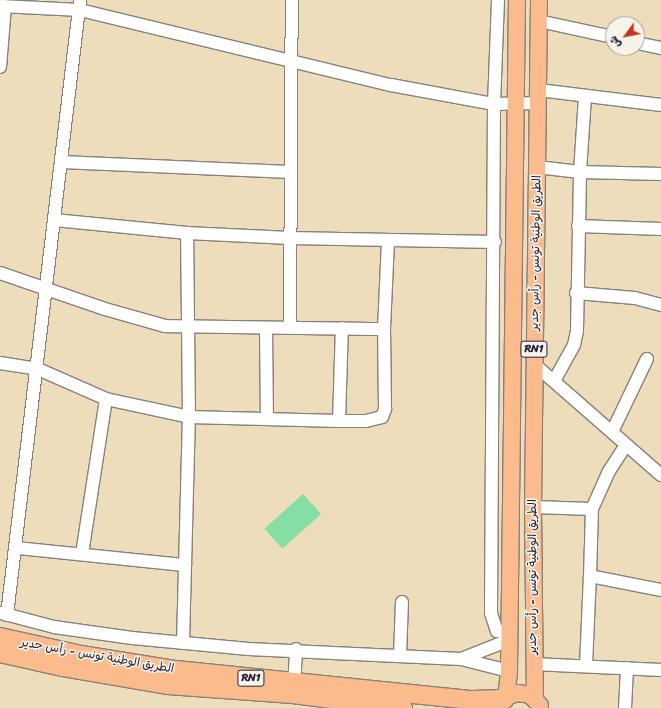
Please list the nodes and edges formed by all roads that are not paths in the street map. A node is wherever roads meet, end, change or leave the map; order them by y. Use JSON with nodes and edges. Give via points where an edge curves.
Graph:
{"nodes":[{"id":1,"x":292,"y":0,"type":"edge"},
{"id":2,"x":498,"y":0,"type":"edge"},
{"id":3,"x":517,"y":0,"type":"edge"},
{"id":4,"x":540,"y":0,"type":"edge"},
{"id":5,"x":80,"y":5,"type":"edge"},
{"id":6,"x":3,"y":6,"type":"edge"},
{"id":7,"x":539,"y":21,"type":"junction"},
{"id":8,"x":605,"y":36,"type":"edge"},
{"id":9,"x":645,"y":45,"type":"edge"},
{"id":10,"x":661,"y":48,"type":"edge"},
{"id":11,"x":292,"y":60,"type":"junction"},
{"id":12,"x":0,"y":67,"type":"edge"},
{"id":13,"x":539,"y":97,"type":"junction"},
{"id":14,"x":585,"y":97,"type":"junction"},
{"id":15,"x":516,"y":102,"type":"junction"},
{"id":16,"x":494,"y":104,"type":"junction"},
{"id":17,"x":661,"y":105,"type":"edge"},
{"id":18,"x":60,"y":162,"type":"junction"},
{"id":19,"x":537,"y":167,"type":"junction"},
{"id":20,"x":290,"y":172,"type":"junction"},
{"id":21,"x":580,"y":172,"type":"junction"},
{"id":22,"x":661,"y":174,"type":"edge"},
{"id":23,"x":54,"y":220,"type":"junction"},
{"id":24,"x":578,"y":226,"type":"junction"},
{"id":25,"x":661,"y":229,"type":"edge"},
{"id":26,"x":187,"y":233,"type":"junction"},
{"id":27,"x":290,"y":238,"type":"junction"},
{"id":28,"x":388,"y":240,"type":"junction"},
{"id":29,"x":495,"y":242,"type":"junction"},
{"id":30,"x":0,"y":273,"type":"edge"},
{"id":31,"x":47,"y":290,"type":"junction"},
{"id":32,"x":576,"y":293,"type":"junction"},
{"id":33,"x":661,"y":305,"type":"edge"},
{"id":34,"x":190,"y":327,"type":"junction"},
{"id":35,"x":266,"y":328,"type":"junction"},
{"id":36,"x":290,"y":328,"type":"junction"},
{"id":37,"x":342,"y":328,"type":"junction"},
{"id":38,"x":384,"y":329,"type":"junction"},
{"id":39,"x":647,"y":359,"type":"dead end"},
{"id":40,"x":0,"y":363,"type":"edge"},
{"id":41,"x":534,"y":364,"type":"junction"},
{"id":42,"x":38,"y":368,"type":"junction"},
{"id":43,"x":554,"y":382,"type":"junction"},
{"id":44,"x":106,"y":399,"type":"junction"},
{"id":45,"x":189,"y":417,"type":"junction"},
{"id":46,"x":267,"y":419,"type":"junction"},
{"id":47,"x":339,"y":421,"type":"junction"},
{"id":48,"x":612,"y":432,"type":"junction"},
{"id":49,"x":626,"y":445,"type":"junction"},
{"id":50,"x":661,"y":475,"type":"edge"},
{"id":51,"x":532,"y":508,"type":"junction"},
{"id":52,"x":592,"y":509,"type":"junction"},
{"id":53,"x":17,"y":548,"type":"junction"},
{"id":54,"x":82,"y":554,"type":"junction"},
{"id":55,"x":184,"y":565,"type":"junction"},
{"id":56,"x":590,"y":576,"type":"junction"},
{"id":57,"x":661,"y":590,"type":"edge"},
{"id":58,"x":402,"y":602,"type":"dead end"},
{"id":59,"x":4,"y":614,"type":"edge"},
{"id":60,"x":0,"y":637,"type":"edge"},
{"id":61,"x":509,"y":637,"type":"junction"},
{"id":62,"x":183,"y":643,"type":"junction"},
{"id":63,"x":296,"y":649,"type":"junction"},
{"id":64,"x":0,"y":653,"type":"edge"},
{"id":65,"x":400,"y":656,"type":"junction"},
{"id":66,"x":462,"y":659,"type":"junction"},
{"id":67,"x":533,"y":664,"type":"junction"},
{"id":68,"x":586,"y":666,"type":"junction"},
{"id":69,"x":627,"y":668,"type":"junction"},
{"id":70,"x":661,"y":670,"type":"edge"},
{"id":71,"x":509,"y":671,"type":"junction"},
{"id":72,"x":294,"y":688,"type":"junction"},
{"id":73,"x":504,"y":701,"type":"edge"},
{"id":74,"x":538,"y":703,"type":"edge"},
{"id":75,"x":403,"y":708,"type":"edge"},
{"id":76,"x":625,"y":708,"type":"edge"}],
"edges":[{"from":1,"to":11,"type":"street"},
{"from":2,"to":16,"type":"street"},
{"from":3,"to":15,"type":"main road","name":"الطريق الوطنية تونس - رأس جدير","number":"RN1"},
{"from":4,"to":7,"type":"main road","name":"الطريق الوطنية تونس - رأس جدير","number":"RN1"},
{"from":5,"to":6,"type":"street"},
{"from":5,"to":11,"type":"street"},
{"from":5,"to":18,"type":"street"},
{"from":6,"to":12,"type":"street"},
{"from":7,"to":8,"type":"street"},
{"from":7,"to":13,"type":"main road","name":"الطريق الوطنية تونس - رأس جدير","number":"RN1"},
{"from":9,"to":10,"type":"street"},
{"from":11,"to":16,"type":"street","via":[[391,85]]},
{"from":11,"to":20,"type":"street"},
{"from":13,"to":14,"type":"street"},
{"from":13,"to":15,"type":"street"},
{"from":13,"to":19,"type":"main road","name":"الطريق الوطنية تونس - رأس جدير","number":"RN1"},
{"from":14,"to":17,"type":"street"},
{"from":14,"to":21,"type":"street"},
{"from":15,"to":16,"type":"street"},
{"from":15,"to":61,"type":"main road","name":"الطريق الوطنية تونس - رأس جدير","number":"RN1"},
{"from":16,"to":29,"type":"street"},
{"from":18,"to":20,"type":"street"},
{"from":18,"to":23,"type":"street"},
{"from":19,"to":21,"type":"street"},
{"from":19,"to":41,"type":"main road","name":"الطريق الوطنية تونس - رأس جدير","number":"RN1"},
{"from":20,"to":27,"type":"street"},
{"from":21,"to":22,"type":"street"},
{"from":21,"to":24,"type":"street"},
{"from":23,"to":26,"type":"street"},
{"from":23,"to":31,"type":"street"},
{"from":24,"to":25,"type":"street"},
{"from":24,"to":32,"type":"street"},
{"from":26,"to":27,"type":"street"},
{"from":26,"to":34,"type":"street"},
{"from":27,"to":28,"type":"street"},
{"from":27,"to":36,"type":"street"},
{"from":28,"to":29,"type":"street"},
{"from":28,"to":38,"type":"street"},
{"from":29,"to":61,"type":"street","via":[[491,613],[497,631]]},
{"from":30,"to":31,"type":"street"},
{"from":31,"to":34,"type":"street","via":[[165,326]]},
{"from":31,"to":42,"type":"street"},
{"from":32,"to":33,"type":"street","via":[[635,298]]},
{"from":32,"to":43,"type":"street","via":[[577,331],[574,345]]},
{"from":34,"to":35,"type":"street"},
{"from":34,"to":45,"type":"street"},
{"from":35,"to":36,"type":"street"},
{"from":35,"to":46,"type":"street"},
{"from":36,"to":37,"type":"street"},
{"from":37,"to":38,"type":"street"},
{"from":37,"to":47,"type":"street"},
{"from":38,"to":47,"type":"street","via":[[385,409],[382,417]]},
{"from":39,"to":48,"type":"street"},
{"from":40,"to":42,"type":"street"},
{"from":41,"to":43,"type":"street"},
{"from":41,"to":51,"type":"main road","name":"الطريق الوطنية تونس - رأس جدير","number":"RN1"},
{"from":42,"to":44,"type":"street"},
{"from":42,"to":53,"type":"street"},
{"from":43,"to":48,"type":"street"},
{"from":44,"to":45,"type":"street"},
{"from":44,"to":54,"type":"street"},
{"from":45,"to":46,"type":"street"},
{"from":45,"to":55,"type":"street"},
{"from":46,"to":47,"type":"street"},
{"from":48,"to":49,"type":"street"},
{"from":49,"to":50,"type":"street"},
{"from":49,"to":52,"type":"street","via":[[609,471]]},
{"from":51,"to":52,"type":"street"},
{"from":51,"to":67,"type":"main road","name":"الطريق الوطنية تونس - رأس جدير","number":"RN1"},
{"from":52,"to":56,"type":"street"},
{"from":53,"to":54,"type":"street"},
{"from":53,"to":59,"type":"street"},
{"from":54,"to":55,"type":"street"},
{"from":55,"to":62,"type":"street"},
{"from":56,"to":57,"type":"street"},
{"from":56,"to":68,"type":"street"},
{"from":58,"to":65,"type":"street"},
{"from":59,"to":62,"type":"street","via":[[54,627]]},
{"from":60,"to":72,"type":"highway","name":"الطريق الوطنية تونس - رأس جدير","number":"RN1","via":[[134,665]]},
{"from":61,"to":66,"type":"street"},
{"from":61,"to":71,"type":"main road","name":"الطريق الوطنية تونس - رأس جدير","number":"RN1"},
{"from":62,"to":63,"type":"street"},
{"from":63,"to":65,"type":"street"},
{"from":63,"to":72,"type":"street"},
{"from":64,"to":72,"type":"highway","name":"الطريق الوطنية تونس - رأس جدير","number":"RN1","via":[[62,667],[168,685]]},
{"from":65,"to":66,"type":"street"},
{"from":66,"to":71,"type":"street"},
{"from":67,"to":68,"type":"street"},
{"from":67,"to":74,"type":"main road","name":"الطريق الوطنية تونس - رأس جدير","number":"RN1"},
{"from":68,"to":69,"type":"street"},
{"from":69,"to":70,"type":"street"},
{"from":69,"to":76,"type":"street"},
{"from":71,"to":73,"type":"main road","name":"الطريق الوطنية تونس - رأس جدير","number":"RN1"},
{"from":72,"to":73,"type":"highway","name":"الطريق الوطنية تونس - رأس جدير","number":"RN1"},
{"from":72,"to":75,"type":"highway","name":"الطريق الوطنية تونس - رأس جدير","number":"RN1"},
{"from":73,"to":74,"type":"main road","number":"RN1","via":[[518,693]]}]}
